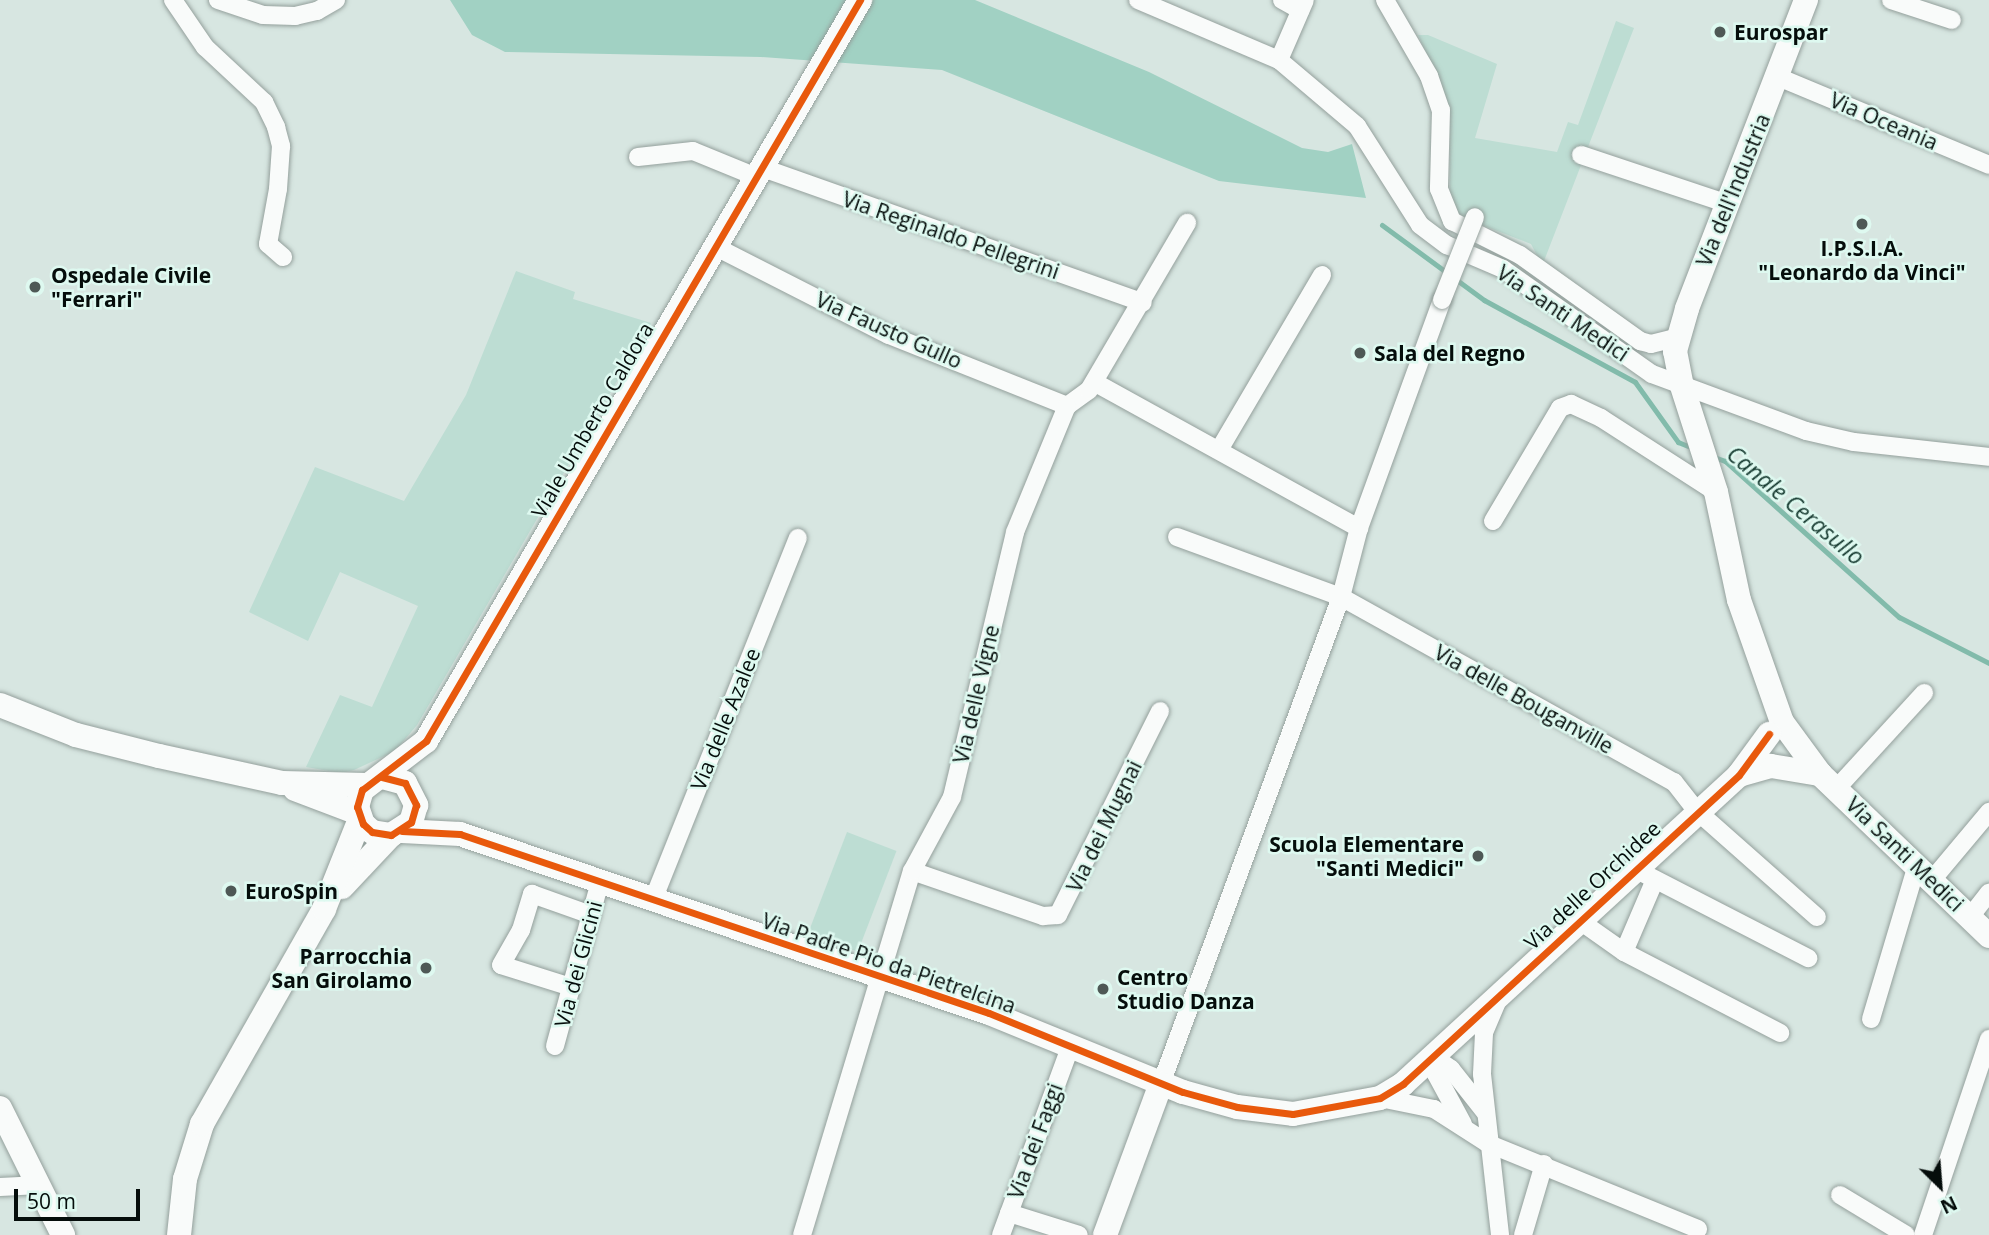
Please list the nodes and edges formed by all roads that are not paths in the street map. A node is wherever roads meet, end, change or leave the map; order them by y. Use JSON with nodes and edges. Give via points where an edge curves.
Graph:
{"nodes":[{"id":1,"x":173,"y":0,"type":"edge"},
{"id":2,"x":218,"y":0,"type":"edge"},
{"id":3,"x":336,"y":0,"type":"edge"},
{"id":4,"x":860,"y":0,"type":"edge"},
{"id":5,"x":1138,"y":0,"type":"edge"},
{"id":6,"x":1282,"y":0,"type":"edge"},
{"id":7,"x":1385,"y":0,"type":"edge"},
{"id":8,"x":1806,"y":0,"type":"edge"},
{"id":9,"x":1891,"y":0,"type":"edge"},
{"id":10,"x":1302,"y":5,"type":"edge"},
{"id":11,"x":1952,"y":20,"type":"dead end"},
{"id":12,"x":1279,"y":60,"type":"junction"},
{"id":13,"x":1778,"y":77,"type":"junction"},
{"id":14,"x":1581,"y":155,"type":"dead end"},
{"id":15,"x":638,"y":157,"type":"dead end"},
{"id":16,"x":1989,"y":165,"type":"edge"},
{"id":17,"x":757,"y":172,"type":"junction"},
{"id":18,"x":1728,"y":204,"type":"junction"},
{"id":19,"x":1475,"y":217,"type":"dead end"},
{"id":20,"x":1187,"y":223,"type":"dead end"},
{"id":21,"x":714,"y":246,"type":"junction"},
{"id":22,"x":283,"y":257,"type":"dead end"},
{"id":23,"x":1322,"y":275,"type":"dead end"},
{"id":24,"x":1143,"y":303,"type":"junction"},
{"id":25,"x":1679,"y":337,"type":"junction"},
{"id":26,"x":1094,"y":382,"type":"junction"},
{"id":27,"x":1681,"y":383,"type":"junction"},
{"id":28,"x":1068,"y":406,"type":"junction"},
{"id":29,"x":1219,"y":450,"type":"junction"},
{"id":30,"x":1989,"y":457,"type":"edge"},
{"id":31,"x":1716,"y":492,"type":"junction"},
{"id":32,"x":1493,"y":521,"type":"dead end"},
{"id":33,"x":1359,"y":527,"type":"junction"},
{"id":34,"x":1177,"y":537,"type":"dead end"},
{"id":35,"x":798,"y":538,"type":"dead end"},
{"id":36,"x":1341,"y":597,"type":"junction"},
{"id":37,"x":1769,"y":690,"type":"junction"},
{"id":38,"x":1924,"y":692,"type":"dead end"},
{"id":39,"x":0,"y":705,"type":"edge"},
{"id":40,"x":1160,"y":711,"type":"dead end"},
{"id":41,"x":1769,"y":734,"type":"junction"},
{"id":42,"x":426,"y":741,"type":"junction"},
{"id":43,"x":1794,"y":741,"type":"junction"},
{"id":44,"x":1739,"y":775,"type":"junction"},
{"id":45,"x":1820,"y":777,"type":"junction"},
{"id":46,"x":374,"y":781,"type":"junction"},
{"id":47,"x":282,"y":783,"type":"junction"},
{"id":48,"x":414,"y":796,"type":"junction"},
{"id":49,"x":1698,"y":811,"type":"junction"},
{"id":50,"x":1989,"y":812,"type":"edge"},
{"id":51,"x":359,"y":816,"type":"junction"},
{"id":52,"x":396,"y":833,"type":"junction"},
{"id":53,"x":460,"y":834,"type":"junction"},
{"id":54,"x":912,"y":871,"type":"junction"},
{"id":55,"x":1925,"y":872,"type":"junction"},
{"id":56,"x":1645,"y":876,"type":"junction"},
{"id":57,"x":600,"y":882,"type":"junction"},
{"id":58,"x":1989,"y":893,"type":"edge"},
{"id":59,"x":653,"y":900,"type":"junction"},
{"id":60,"x":324,"y":909,"type":"junction"},
{"id":61,"x":591,"y":915,"type":"junction"},
{"id":62,"x":1817,"y":917,"type":"dead end"},
{"id":63,"x":1970,"y":917,"type":"junction"},
{"id":64,"x":1580,"y":921,"type":"junction"},
{"id":65,"x":1989,"y":936,"type":"edge"},
{"id":66,"x":1624,"y":952,"type":"junction"},
{"id":67,"x":1808,"y":958,"type":"dead end"},
{"id":68,"x":876,"y":978,"type":"junction"},
{"id":69,"x":571,"y":987,"type":"junction"},
{"id":70,"x":1501,"y":995,"type":"junction"},
{"id":71,"x":1871,"y":1019,"type":"dead end"},
{"id":72,"x":1780,"y":1033,"type":"dead end"},
{"id":73,"x":1989,"y":1039,"type":"edge"},
{"id":74,"x":555,"y":1046,"type":"dead end"},
{"id":75,"x":1070,"y":1047,"type":"junction"},
{"id":76,"x":1434,"y":1057,"type":"junction"},
{"id":77,"x":1161,"y":1084,"type":"junction"},
{"id":78,"x":1380,"y":1098,"type":"junction"},
{"id":79,"x":0,"y":1108,"type":"edge"},
{"id":80,"x":1485,"y":1112,"type":"junction"},
{"id":81,"x":1463,"y":1124,"type":"junction"},
{"id":82,"x":1487,"y":1143,"type":"junction"},
{"id":83,"x":1544,"y":1164,"type":"junction"},
{"id":84,"x":40,"y":1185,"type":"junction"},
{"id":85,"x":0,"y":1187,"type":"edge"},
{"id":86,"x":1840,"y":1195,"type":"dead end"},
{"id":87,"x":1009,"y":1213,"type":"junction"},
{"id":88,"x":179,"y":1224,"type":"edge"},
{"id":89,"x":60,"y":1225,"type":"edge"},
{"id":90,"x":1698,"y":1229,"type":"dead end"},
{"id":91,"x":77,"y":1235,"type":"edge"},
{"id":92,"x":163,"y":1235,"type":"edge"},
{"id":93,"x":802,"y":1235,"type":"edge"},
{"id":94,"x":1001,"y":1235,"type":"edge"},
{"id":95,"x":1079,"y":1235,"type":"edge"},
{"id":96,"x":1105,"y":1235,"type":"edge"},
{"id":97,"x":1500,"y":1235,"type":"edge"},
{"id":98,"x":1522,"y":1235,"type":"edge"},
{"id":99,"x":1906,"y":1235,"type":"edge"},
{"id":100,"x":1923,"y":1235,"type":"edge"}],
"edges":[{"from":1,"to":22,"type":"street","via":[[205,47],[264,102],[276,127],[281,146],[268,244]]},
{"from":2,"to":3,"type":"street","via":[[263,15],[295,16],[317,12]]},
{"from":4,"to":17,"type":"street","name":"Viale Umberto Caldora"},
{"from":5,"to":12,"type":"street","name":"Via Santi Medici"},
{"from":6,"to":10,"type":"street"},
{"from":7,"to":25,"type":"street","via":[[1429,76],[1441,110],[1439,189],[1452,221],[1520,255],[1628,335],[1651,344]]},
{"from":8,"to":13,"type":"street","name":"Via dell'Industria"},
{"from":9,"to":11,"type":"street"},
{"from":10,"to":12,"type":"street"},
{"from":12,"to":27,"type":"street","name":"Via Santi Medici","via":[[1357,126],[1420,225],[1447,245],[1503,269],[1651,374]]},
{"from":13,"to":16,"type":"street","name":"Via Oceania"},
{"from":13,"to":18,"type":"street","name":"Via dell'Industria"},
{"from":14,"to":18,"type":"street"},
{"from":15,"to":17,"type":"street","name":"Via Reginaldo Pellegrini","via":[[693,151]]},
{"from":17,"to":21,"type":"street","name":"Viale Umberto Caldora"},
{"from":17,"to":24,"type":"street","name":"Via Reginaldo Pellegrini"},
{"from":18,"to":25,"type":"street","name":"Via dell'Industria"},
{"from":19,"to":33,"type":"street","bridge":true},
{"from":20,"to":24,"type":"street"},
{"from":21,"to":28,"type":"street","name":"Via Fausto Gullo","via":[[889,335]]},
{"from":21,"to":42,"type":"street","name":"Viale Umberto Caldora"},
{"from":23,"to":29,"type":"street"},
{"from":24,"to":26,"type":"street"},
{"from":25,"to":27,"type":"street","name":"Via dell'Industria","via":[[1675,351]]},
{"from":26,"to":28,"type":"street"},
{"from":26,"to":29,"type":"street"},
{"from":27,"to":30,"type":"street","via":[[1806,431],[1854,442]]},
{"from":27,"to":31,"type":"street","name":"Via Santi Medici"},
{"from":28,"to":54,"type":"street","name":"Via delle Vigne","via":[[1009,555],[952,797]]},
{"from":29,"to":33,"type":"street"},
{"from":31,"to":32,"type":"street","via":[[1601,418],[1571,404],[1560,408]]},
{"from":31,"to":37,"type":"street","name":"Via Santi Medici","via":[[1739,600]]},
{"from":33,"to":36,"type":"street"},
{"from":34,"to":36,"type":"street","name":"Via delle Bouganville"},
{"from":35,"to":59,"type":"street","name":"Via delle Azalee"},
{"from":36,"to":49,"type":"street","name":"Via delle Bouganville","via":[[1674,782]]},
{"from":36,"to":77,"type":"street"},
{"from":37,"to":41,"type":"street","name":"Via Santi Medici"},
{"from":37,"to":43,"type":"street","name":"Via Santi Medici"},
{"from":38,"to":45,"type":"street"},
{"from":39,"to":47,"type":"street","via":[[76,735]]},
{"from":40,"to":54,"type":"street","name":"Via dei Mugnai","via":[[1058,915],[1043,916]]},
{"from":41,"to":43,"type":"street"},
{"from":41,"to":44,"type":"street","name":"Via delle Orchidee"},
{"from":41,"to":45,"type":"street","name":"Via Santi Medici"},
{"from":42,"to":46,"type":"street","name":"Viale Umberto Caldora"},
{"from":42,"to":48,"type":"street","name":"Viale Umberto Caldora"},
{"from":43,"to":45,"type":"street","name":"Via Santi Medici"},
{"from":44,"to":45,"type":"street","via":[[1771,766]]},
{"from":44,"to":49,"type":"street","name":"Via delle Orchidee"},
{"from":45,"to":55,"type":"street","name":"Via Santi Medici"},
{"from":46,"to":47,"type":"street"},
{"from":46,"to":48,"type":"street","via":[[400,780]]},
{"from":46,"to":51,"type":"street","via":[[357,801]]},
{"from":47,"to":51,"type":"street"},
{"from":48,"to":52,"type":"street","via":[[414,817]]},
{"from":48,"to":53,"type":"street","name":"Via Padre Pio da Pietrelcina"},
{"from":49,"to":56,"type":"street","name":"Via delle Orchidee"},
{"from":49,"to":62,"type":"street","name":"Via delle Bouganville"},
{"from":50,"to":55,"type":"street"},
{"from":51,"to":52,"type":"street","via":[[372,832]]},
{"from":51,"to":60,"type":"street"},
{"from":52,"to":53,"type":"street","name":"Via Padre Pio da Pietrelcina"},
{"from":52,"to":60,"type":"street"},
{"from":53,"to":57,"type":"street","name":"Via Padre Pio da Pietrelcina"},
{"from":54,"to":68,"type":"street","name":"Via delle Vigne"},
{"from":55,"to":63,"type":"street","name":"Via Santi Medici"},
{"from":55,"to":71,"type":"street"},
{"from":56,"to":64,"type":"street","name":"Via delle Orchidee"},
{"from":56,"to":66,"type":"street"},
{"from":56,"to":67,"type":"street"},
{"from":57,"to":59,"type":"street","name":"Via Padre Pio da Pietrelcina"},
{"from":57,"to":61,"type":"street","name":"Via dei Glicini"},
{"from":58,"to":63,"type":"street"},
{"from":59,"to":68,"type":"street","name":"Via Padre Pio da Pietrelcina"},
{"from":60,"to":88,"type":"street","via":[[202,1124],[190,1154]]},
{"from":61,"to":69,"type":"street","name":"Via dei Glicini"},
{"from":61,"to":69,"type":"street","via":[[532,894],[521,930],[500,965]]},
{"from":63,"to":65,"type":"street","name":"Via Santi Medici"},
{"from":64,"to":66,"type":"street"},
{"from":64,"to":70,"type":"street","name":"Via delle Orchidee"},
{"from":66,"to":72,"type":"street"},
{"from":68,"to":75,"type":"street","name":"Via Padre Pio da Pietrelcina","via":[[989,1013]]},
{"from":68,"to":93,"type":"street","name":"Via delle Vigne"},
{"from":69,"to":74,"type":"street","name":"Via dei Glicini"},
{"from":70,"to":76,"type":"street","name":"Via delle Orchidee"},
{"from":70,"to":80,"type":"street","via":[[1484,1033]]},
{"from":73,"to":100,"type":"street"},
{"from":75,"to":77,"type":"street","name":"Via Padre Pio da Pietrelcina"},
{"from":75,"to":87,"type":"street","name":"Via dei Faggi"},
{"from":76,"to":78,"type":"street","name":"Via Padre Pio da Pietrelcina"},
{"from":76,"to":80,"type":"street","via":[[1451,1069]]},
{"from":76,"to":81,"type":"street","via":[[1436,1074]]},
{"from":77,"to":78,"type":"street","name":"Via Padre Pio da Pietrelcina","via":[[1237,1107],[1293,1114]]},
{"from":77,"to":96,"type":"street"},
{"from":78,"to":81,"type":"street","via":[[1434,1109]]},
{"from":79,"to":84,"type":"street"},
{"from":80,"to":82,"type":"street"},
{"from":81,"to":82,"type":"street"},
{"from":82,"to":83,"type":"street"},
{"from":82,"to":97,"type":"street"},
{"from":83,"to":90,"type":"street"},
{"from":83,"to":98,"type":"street"},
{"from":84,"to":85,"type":"street"},
{"from":84,"to":89,"type":"street"},
{"from":86,"to":99,"type":"street"},
{"from":87,"to":94,"type":"street","name":"Via dei Faggi"},
{"from":87,"to":95,"type":"street"},
{"from":88,"to":92,"type":"street"},
{"from":89,"to":91,"type":"street"}]}
